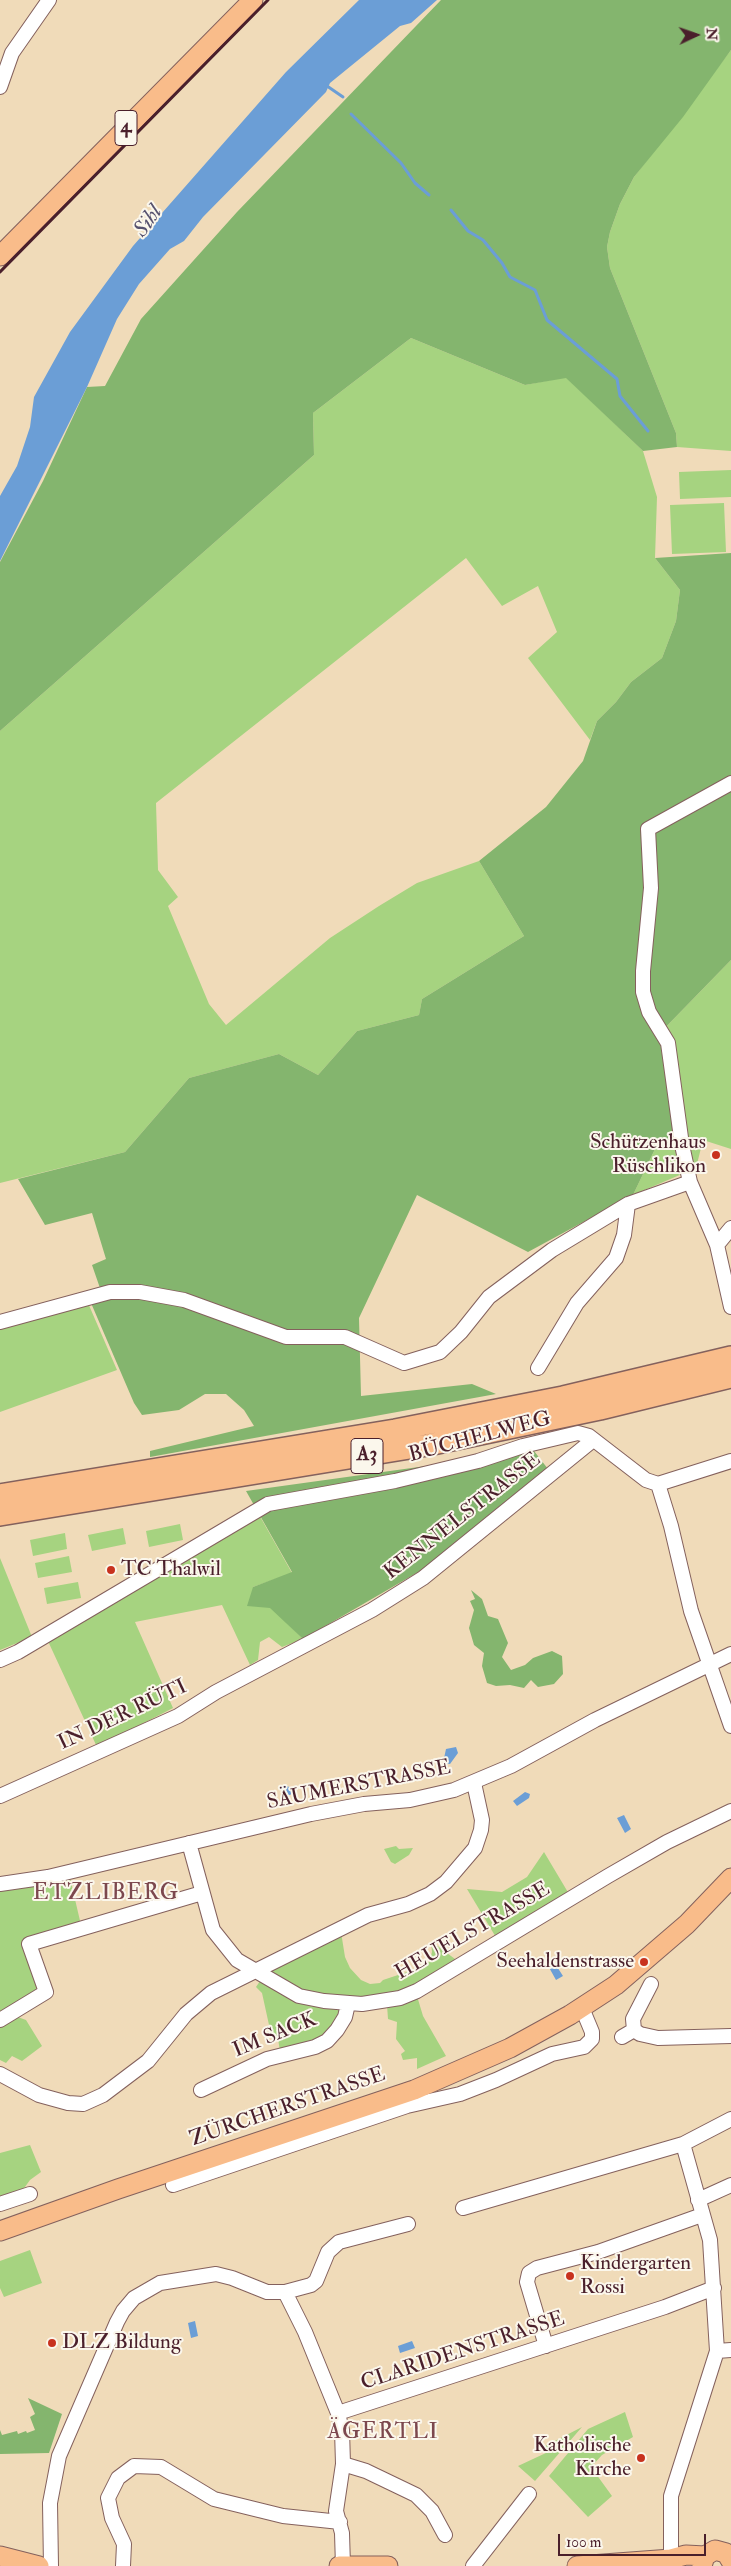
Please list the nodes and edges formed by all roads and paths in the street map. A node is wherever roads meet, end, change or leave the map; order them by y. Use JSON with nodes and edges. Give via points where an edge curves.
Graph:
{"nodes":[{"id":1,"x":49,"y":0,"type":"edge"},
{"id":2,"x":253,"y":0,"type":"edge"},
{"id":3,"x":0,"y":87,"type":"edge"},
{"id":4,"x":0,"y":256,"type":"edge"},
{"id":5,"x":731,"y":783,"type":"edge"},
{"id":6,"x":690,"y":1182,"type":"junction"},
{"id":7,"x":628,"y":1204,"type":"junction"},
{"id":8,"x":731,"y":1228,"type":"edge"},
{"id":9,"x":717,"y":1245,"type":"junction"},
{"id":10,"x":731,"y":1307,"type":"edge"},
{"id":11,"x":0,"y":1322,"type":"edge"},
{"id":12,"x":731,"y":1357,"type":"edge"},
{"id":13,"x":538,"y":1368,"type":"dead end"},
{"id":14,"x":731,"y":1377,"type":"edge"},
{"id":15,"x":593,"y":1440,"type":"junction"},
{"id":16,"x":731,"y":1461,"type":"edge"},
{"id":17,"x":658,"y":1484,"type":"junction"},
{"id":18,"x":0,"y":1495,"type":"edge"},
{"id":19,"x":0,"y":1515,"type":"edge"},
{"id":20,"x":289,"y":1653,"type":"joint"},
{"id":21,"x":731,"y":1654,"type":"edge"},
{"id":22,"x":0,"y":1660,"type":"edge"},
{"id":23,"x":710,"y":1665,"type":"junction"},
{"id":24,"x":731,"y":1726,"type":"edge"},
{"id":25,"x":474,"y":1783,"type":"junction"},
{"id":26,"x":0,"y":1796,"type":"edge"},
{"id":27,"x":728,"y":1812,"type":"edge"},
{"id":28,"x":189,"y":1843,"type":"junction"},
{"id":29,"x":731,"y":1878,"type":"edge"},
{"id":30,"x":0,"y":1884,"type":"edge"},
{"id":31,"x":202,"y":1893,"type":"junction"},
{"id":32,"x":256,"y":1971,"type":"junction"},
{"id":33,"x":651,"y":1984,"type":"dead end"},
{"id":34,"x":348,"y":2004,"type":"junction"},
{"id":35,"x":582,"y":2008,"type":"junction"},
{"id":36,"x":0,"y":2020,"type":"edge"},
{"id":37,"x":731,"y":2036,"type":"edge"},
{"id":38,"x":0,"y":2074,"type":"edge"},
{"id":39,"x":201,"y":2090,"type":"dead end"},
{"id":40,"x":731,"y":2118,"type":"edge"},
{"id":41,"x":683,"y":2144,"type":"junction"},
{"id":42,"x":173,"y":2185,"type":"dead end"},
{"id":43,"x":731,"y":2185,"type":"edge"},
{"id":44,"x":30,"y":2194,"type":"dead end"},
{"id":45,"x":698,"y":2200,"type":"junction"},
{"id":46,"x":0,"y":2204,"type":"edge"},
{"id":47,"x":463,"y":2208,"type":"dead end"},
{"id":48,"x":702,"y":2215,"type":"junction"},
{"id":49,"x":408,"y":2224,"type":"dead end"},
{"id":50,"x":0,"y":2232,"type":"edge"},
{"id":51,"x":714,"y":2288,"type":"junction"},
{"id":52,"x":285,"y":2292,"type":"junction"},
{"id":53,"x":546,"y":2346,"type":"junction"},
{"id":54,"x":724,"y":2351,"type":"edge"},
{"id":55,"x":338,"y":2413,"type":"junction"},
{"id":56,"x":343,"y":2464,"type":"junction"},
{"id":57,"x":530,"y":2494,"type":"dead end"},
{"id":58,"x":340,"y":2522,"type":"junction"},
{"id":59,"x":445,"y":2536,"type":"dead end"},
{"id":60,"x":0,"y":2556,"type":"edge"},
{"id":61,"x":730,"y":2557,"type":"edge"},
{"id":62,"x":672,"y":2559,"type":"junction"},
{"id":63,"x":703,"y":2562,"type":"edge"},
{"id":64,"x":39,"y":2566,"type":"edge"},
{"id":65,"x":51,"y":2566,"type":"edge"},
{"id":66,"x":123,"y":2566,"type":"edge"},
{"id":67,"x":339,"y":2566,"type":"edge"},
{"id":68,"x":343,"y":2566,"type":"edge"},
{"id":69,"x":388,"y":2566,"type":"edge"},
{"id":70,"x":473,"y":2566,"type":"edge"},
{"id":71,"x":577,"y":2566,"type":"edge"}],
"edges":[{"from":1,"to":3,"type":"street","via":[[12,53]]},
{"from":2,"to":4,"type":"main road","number":"4"},
{"from":5,"to":6,"type":"street","via":[[648,829],[651,888],[642,971],[643,992],[649,1012],[668,1043]]},
{"from":6,"to":7,"type":"street"},
{"from":6,"to":9,"type":"street"},
{"from":7,"to":11,"type":"street","via":[[552,1250],[489,1297],[440,1352],[404,1363],[345,1337],[286,1337],[184,1300],[140,1292],[110,1292]]},
{"from":7,"to":13,"type":"street","via":[[624,1235],[616,1258],[577,1302]]},
{"from":8,"to":9,"type":"street"},
{"from":9,"to":10,"type":"street"},
{"from":12,"to":18,"type":"highway","number":"A3","via":[[563,1397],[405,1428]]},
{"from":14,"to":19,"type":"highway","number":"A3","via":[[600,1409],[437,1443]]},
{"from":15,"to":17,"type":"street","via":[[646,1480]]},
{"from":15,"to":20,"type":"street","name":"KENNELSTRASSE","via":[[423,1578],[354,1620]]},
{"from":15,"to":22,"type":"street","name":"BÜCHELWEG","via":[[578,1432],[395,1481],[268,1504]]},
{"from":16,"to":17,"type":"street"},
{"from":17,"to":23,"type":"street","via":[[689,1604]]},
{"from":20,"to":26,"type":"street","name":"IN DER RÜTI","via":[[178,1716]]},
{"from":21,"to":23,"type":"street","name":"SÄUMERSTRASSE"},
{"from":23,"to":24,"type":"street"},
{"from":23,"to":25,"type":"street","name":"SÄUMERSTRASSE"},
{"from":25,"to":28,"type":"street","name":"SÄUMERSTRASSE","via":[[430,1796],[329,1810]]},
{"from":25,"to":32,"type":"street","via":[[481,1830],[475,1848],[446,1882],[420,1899],[368,1914]]},
{"from":27,"to":34,"type":"street","name":"HEUELSTRASSE","via":[[608,1876],[417,1991],[384,2001]]},
{"from":28,"to":30,"type":"street","name":"SÄUMERSTRASSE","via":[[48,1877]]},
{"from":28,"to":31,"type":"street","name":"HEUELSTRASSE"},
{"from":29,"to":35,"type":"main road","name":"ZÜRCHERSTRASSE","via":[[716,1897],[644,1962]]},
{"from":31,"to":32,"type":"street","name":"HEUELSTRASSE","via":[[213,1930],[219,1939],[237,1960]]},
{"from":31,"to":36,"type":"street","via":[[29,1944],[46,1992]]},
{"from":32,"to":34,"type":"street","name":"HEUELSTRASSE","via":[[299,1996]]},
{"from":32,"to":38,"type":"street","via":[[199,2002],[174,2027],[148,2061],[92,2101],[73,2104],[39,2096]]},
{"from":33,"to":37,"type":"street","via":[[635,2012],[628,2033],[658,2038]]},
{"from":34,"to":39,"type":"street","name":"IM SACK","via":[[345,2016],[327,2041],[267,2059]]},
{"from":35,"to":42,"type":"street","name":"ZÜRCHERSTRASSE","via":[[592,2032],[592,2039],[584,2047],[552,2054],[460,2094],[407,2106]]},
{"from":35,"to":50,"type":"main road","name":"ZÜRCHERSTRASSE","via":[[510,2048],[422,2086]]},
{"from":40,"to":41,"type":"street"},
{"from":41,"to":45,"type":"street"},
{"from":41,"to":47,"type":"street"},
{"from":43,"to":45,"type":"street"},
{"from":44,"to":46,"type":"street"},
{"from":45,"to":48,"type":"street"},
{"from":48,"to":51,"type":"street","via":[[710,2240]]},
{"from":48,"to":53,"type":"street","via":[[598,2252],[537,2268],[529,2274],[527,2282]]},
{"from":49,"to":52,"type":"street","via":[[339,2242],[328,2252],[316,2281]]},
{"from":51,"to":53,"type":"street","name":"CLARIDENSTRASSE"},
{"from":51,"to":54,"type":"street"},
{"from":52,"to":55,"type":"street"},
{"from":52,"to":65,"type":"street","via":[[267,2292],[224,2276],[207,2275],[160,2284],[134,2298],[123,2311],[78,2406],[59,2456],[50,2503]]},
{"from":53,"to":55,"type":"street","name":"CLARIDENSTRASSE"},
{"from":54,"to":62,"type":"street","via":[[671,2496]]},
{"from":55,"to":56,"type":"street","via":[[344,2447]]},
{"from":56,"to":58,"type":"street","via":[[336,2503]]},
{"from":56,"to":59,"type":"street","via":[[366,2471],[416,2495],[432,2511]]},
{"from":57,"to":70,"type":"street"},
{"from":58,"to":66,"type":"street","via":[[283,2516],[214,2499],[161,2467],[134,2466],[118,2478],[108,2498],[112,2518],[124,2544]]},
{"from":58,"to":68,"type":"street"},
{"from":60,"to":64,"type":"main road"},
{"from":61,"to":63,"type":"main road","via":[[715,2550]]},
{"from":62,"to":63,"type":"main road","via":[[686,2555]]},
{"from":62,"to":71,"type":"main road"},
{"from":67,"to":68,"type":"main road"},
{"from":68,"to":69,"type":"main road"}]}
